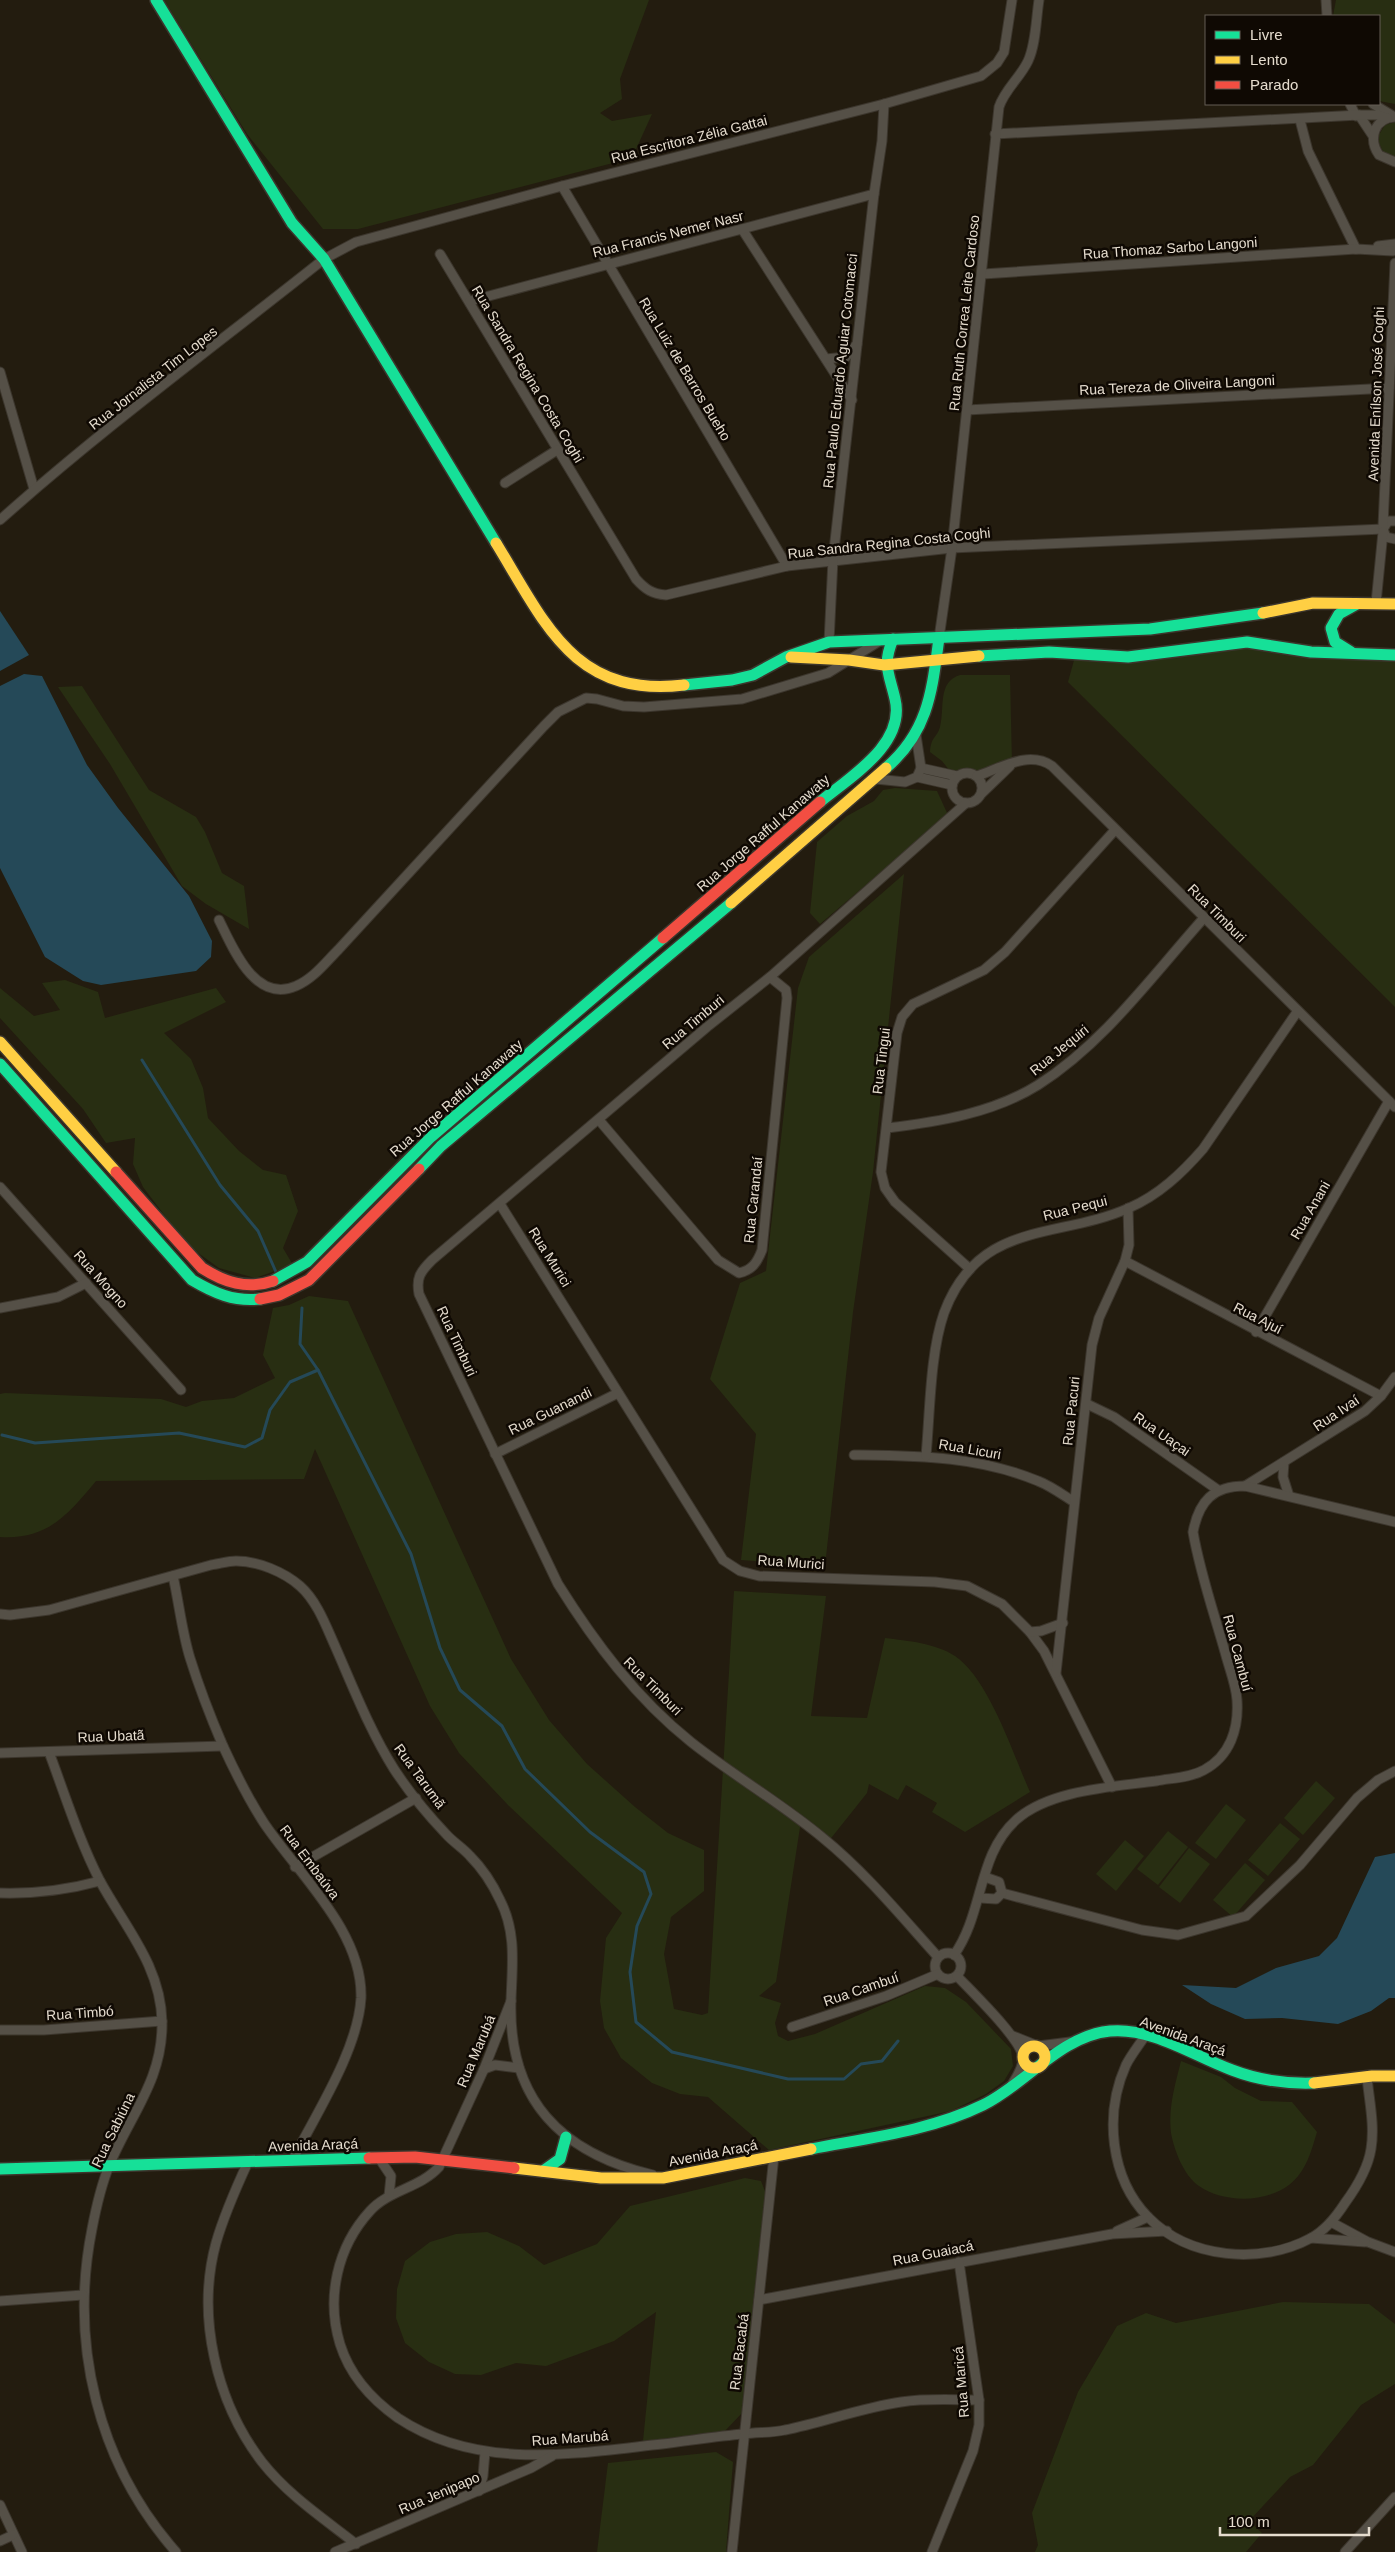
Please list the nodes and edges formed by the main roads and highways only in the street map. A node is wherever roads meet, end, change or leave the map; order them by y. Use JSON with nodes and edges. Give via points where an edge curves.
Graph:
{"nodes":[{"id":1,"x":156,"y":0,"type":"edge"},
{"id":2,"x":1359,"y":603,"type":"junction"},
{"id":3,"x":1395,"y":604,"type":"edge"},
{"id":4,"x":939,"y":638,"type":"junction"},
{"id":5,"x":893,"y":639,"type":"junction"},
{"id":6,"x":1355,"y":654,"type":"junction"},
{"id":7,"x":1395,"y":655,"type":"edge"},
{"id":8,"x":786,"y":657,"type":"junction"},
{"id":9,"x":937,"y":659,"type":"junction"},
{"id":10,"x":884,"y":666,"type":"junction"},
{"id":11,"x":828,"y":797,"type":"junction"},
{"id":12,"x":839,"y":811,"type":"junction"},
{"id":13,"x":0,"y":1042,"type":"edge"},
{"id":14,"x":0,"y":1064,"type":"edge"},
{"id":15,"x":1041,"y":2066,"type":"junction"},
{"id":16,"x":1395,"y":2076,"type":"edge"},
{"id":17,"x":566,"y":2137,"type":"road end"},
{"id":18,"x":0,"y":2169,"type":"edge"},
{"id":19,"x":543,"y":2171,"type":"junction"}],
"edges":[{"from":1,"to":8,"type":"main road","via":[[292,223],[324,259],[551,633],[580,662],[605,677],[631,685],[660,688],[732,680],[753,674]]},
{"from":2,"to":3,"type":"main road"},
{"from":2,"to":4,"type":"main road","via":[[1313,603],[1244,617],[1150,629]]},
{"from":2,"to":6,"type":"main road","via":[[1340,614],[1331,628],[1332,637],[1339,646]]},
{"from":4,"to":5,"type":"main road"},
{"from":4,"to":9,"type":"main road","name":"Rua Jorge Rafful Kanawaty"},
{"from":5,"to":8,"type":"main road","via":[[829,642]]},
{"from":5,"to":10,"type":"main road","via":[[886,652]]},
{"from":6,"to":7,"type":"main road"},
{"from":6,"to":9,"type":"main road","via":[[1311,652],[1247,642],[1128,657],[1049,652]]},
{"from":8,"to":10,"type":"main road","via":[[849,660]]},
{"from":9,"to":10,"type":"main road"},
{"from":9,"to":12,"type":"main road","name":"Rua Jorge Rafful Kanawaty","via":[[931,695],[916,735],[876,779]]},
{"from":10,"to":11,"type":"main road","name":"Rua Jorge Rafful Kanawaty","via":[[894,698],[896,718],[892,733],[883,748]]},
{"from":11,"to":12,"type":"main road"},
{"from":11,"to":13,"type":"main road","name":"Rua Jorge Rafful Kanawaty","via":[[431,1137],[307,1262],[272,1282],[250,1286],[233,1284],[202,1268]]},
{"from":12,"to":14,"type":"main road","name":"Rua Jorge Rafful Kanawaty","via":[[441,1146],[309,1280],[270,1298],[247,1301],[227,1298],[192,1280]]},
{"from":15,"to":15,"type":"main road","via":[[1045,2053],[1038,2046],[1027,2048],[1023,2058],[1030,2067]]},
{"from":15,"to":16,"type":"main road","name":"Avenida Araçá","via":[[1078,2040],[1094,2034],[1126,2031],[1248,2076],[1280,2082]]},
{"from":15,"to":19,"type":"main road","name":"Avenida Araçá","via":[[1006,2093],[954,2118],[774,2156],[663,2178],[589,2178]]},
{"from":17,"to":19,"type":"main road","via":[[560,2158]]},
{"from":18,"to":19,"type":"main road","name":"Avenida Araçá","via":[[379,2158],[444,2159]]}]}
